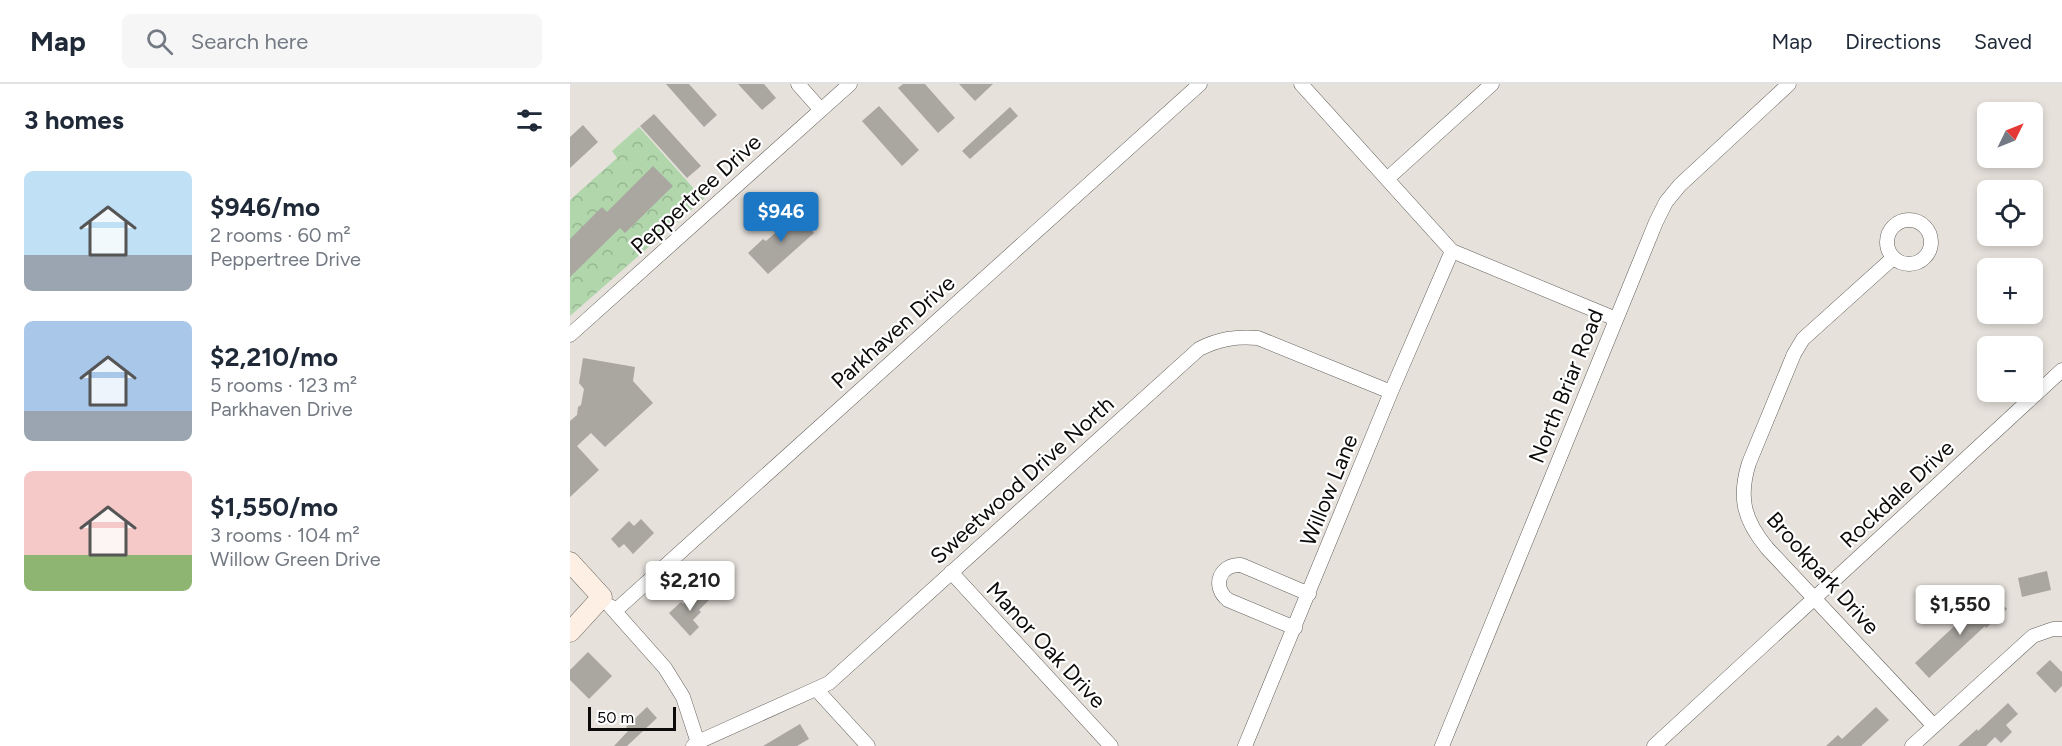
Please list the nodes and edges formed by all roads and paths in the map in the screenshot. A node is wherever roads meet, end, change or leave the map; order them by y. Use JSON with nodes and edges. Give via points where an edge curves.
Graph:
{"nodes":[{"id":1,"x":798,"y":84,"type":"edge"},
{"id":2,"x":850,"y":84,"type":"edge"},
{"id":3,"x":1200,"y":84,"type":"edge"},
{"id":4,"x":1301,"y":84,"type":"edge"},
{"id":5,"x":1492,"y":84,"type":"edge"},
{"id":6,"x":1789,"y":84,"type":"edge"},
{"id":7,"x":821,"y":110,"type":"junction"},
{"id":8,"x":1387,"y":179,"type":"junction"},
{"id":9,"x":1452,"y":251,"type":"junction"},
{"id":10,"x":1893,"y":258,"type":"dead end"},
{"id":11,"x":1616,"y":319,"type":"junction"},
{"id":12,"x":570,"y":335,"type":"edge"},
{"id":13,"x":2062,"y":370,"type":"edge"},
{"id":14,"x":1391,"y":392,"type":"junction"},
{"id":15,"x":570,"y":562,"type":"edge"},
{"id":16,"x":951,"y":572,"type":"junction"},
{"id":17,"x":1309,"y":594,"type":"junction"},
{"id":18,"x":1815,"y":599,"type":"junction"},
{"id":19,"x":609,"y":604,"type":"junction"},
{"id":20,"x":1295,"y":628,"type":"junction"},
{"id":21,"x":2062,"y":629,"type":"edge"},
{"id":22,"x":570,"y":632,"type":"edge"},
{"id":23,"x":816,"y":689,"type":"junction"},
{"id":24,"x":1934,"y":726,"type":"junction"},
{"id":25,"x":697,"y":745,"type":"edge"},
{"id":26,"x":868,"y":746,"type":"edge"},
{"id":27,"x":1111,"y":746,"type":"edge"},
{"id":28,"x":1245,"y":746,"type":"edge"},
{"id":29,"x":1442,"y":746,"type":"edge"},
{"id":30,"x":1654,"y":746,"type":"edge"},
{"id":31,"x":1912,"y":746,"type":"edge"}],
"edges":[{"from":1,"to":7,"type":"street"},
{"from":2,"to":7,"type":"street","name":"Peppertree Drive"},
{"from":3,"to":19,"type":"street","name":"Parkhaven Drive"},
{"from":4,"to":8,"type":"street"},
{"from":5,"to":8,"type":"street"},
{"from":6,"to":11,"type":"street","name":"North Briar Road","via":[[1673,192],[1656,222]]},
{"from":7,"to":12,"type":"street","name":"Peppertree Drive"},
{"from":8,"to":9,"type":"street"},
{"from":9,"to":11,"type":"street"},
{"from":9,"to":14,"type":"street","name":"Willow Lane"},
{"from":10,"to":18,"type":"street","name":"Brookpark Drive","via":[[1803,339],[1744,478],[1744,508],[1757,536]]},
{"from":11,"to":29,"type":"street","name":"North Briar Road"},
{"from":13,"to":18,"type":"street","name":"Rockdale Drive"},
{"from":14,"to":16,"type":"street","name":"Sweetwood Drive North","via":[[1258,338],[1212,342],[1198,349]]},
{"from":14,"to":17,"type":"street","name":"Willow Lane"},
{"from":15,"to":19,"type":"street"},
{"from":16,"to":23,"type":"street","name":"Sweetwood Drive North","via":[[829,683]]},
{"from":16,"to":27,"type":"street","name":"Manor Oak Drive"},
{"from":17,"to":20,"type":"street","name":"Willow Lane"},
{"from":17,"to":20,"type":"street","via":[[1241,565],[1230,566],[1221,574],[1218,585],[1228,600]]},
{"from":18,"to":24,"type":"street","name":"Brookpark Drive"},
{"from":18,"to":30,"type":"street","name":"Rockdale Drive"},
{"from":19,"to":22,"type":"street"},
{"from":19,"to":25,"type":"street","via":[[665,668],[683,697]]},
{"from":20,"to":28,"type":"street","name":"Willow Lane"},
{"from":21,"to":24,"type":"street","via":[[2032,636]]},
{"from":23,"to":25,"type":"street","name":"Sweetwood Drive North"},
{"from":23,"to":26,"type":"street"},
{"from":24,"to":31,"type":"street"}]}
